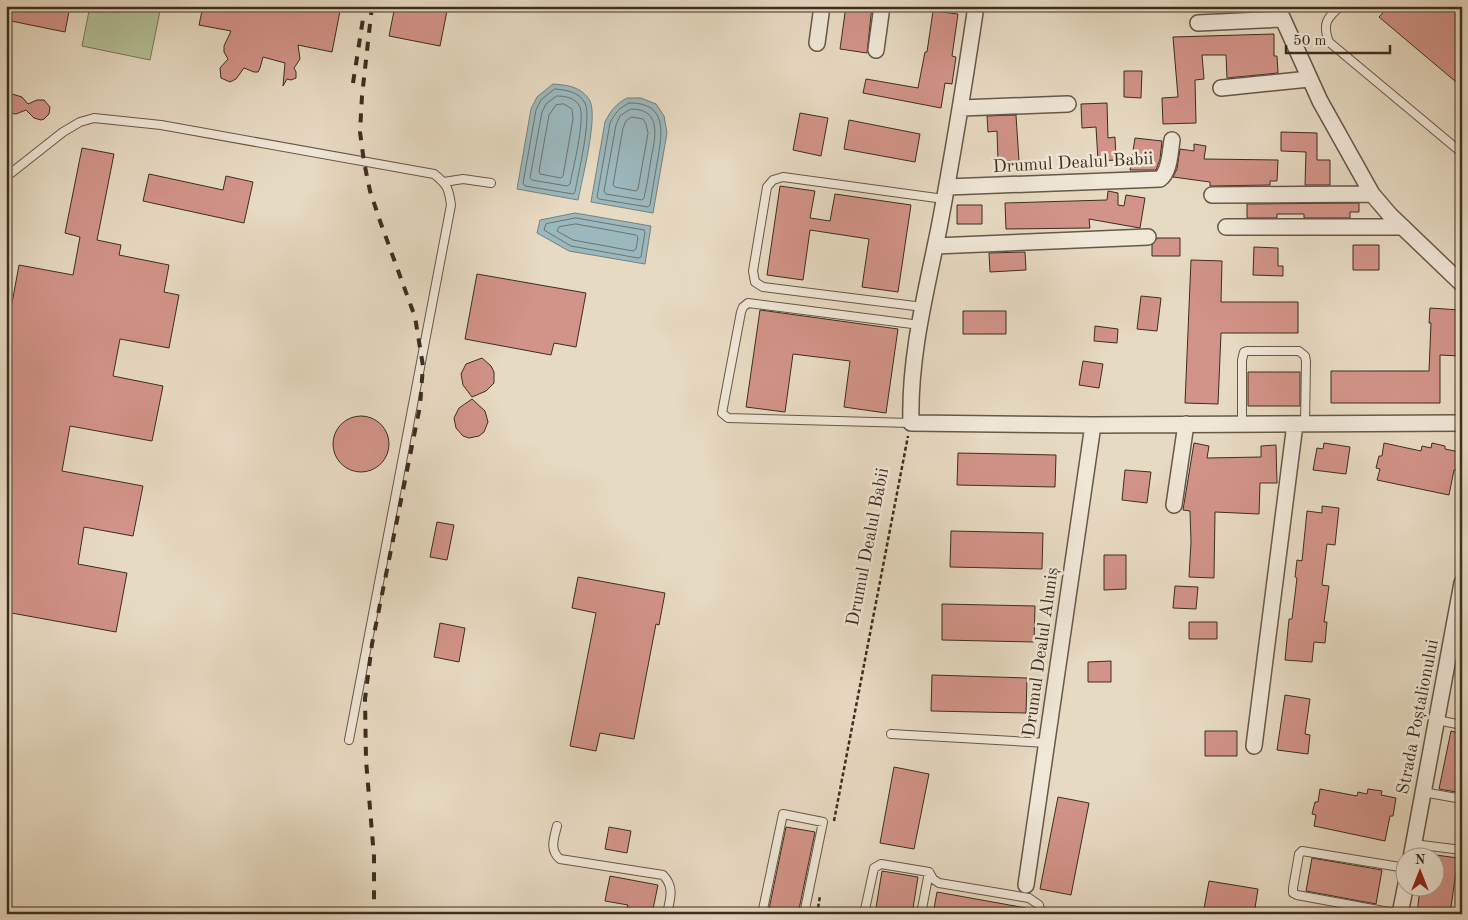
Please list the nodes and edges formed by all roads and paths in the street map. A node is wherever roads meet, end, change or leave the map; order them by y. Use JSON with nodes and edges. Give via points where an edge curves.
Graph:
{"nodes":[{"id":1,"x":822,"y":6,"type":"edge"},
{"id":2,"x":882,"y":6,"type":"edge"},
{"id":3,"x":976,"y":6,"type":"edge"},
{"id":4,"x":1341,"y":6,"type":"edge"},
{"id":5,"x":1280,"y":12,"type":"edge"},
{"id":6,"x":1198,"y":24,"type":"dead end"},
{"id":7,"x":817,"y":43,"type":"dead end"},
{"id":8,"x":876,"y":50,"type":"dead end"},
{"id":9,"x":1310,"y":79,"type":"junction"},
{"id":10,"x":1221,"y":88,"type":"dead end"},
{"id":11,"x":1068,"y":104,"type":"dead end"},
{"id":12,"x":961,"y":108,"type":"junction"},
{"id":13,"x":1172,"y":140,"type":"dead end"},
{"id":14,"x":1462,"y":153,"type":"edge"},
{"id":15,"x":6,"y":178,"type":"edge"},
{"id":16,"x":444,"y":182,"type":"junction"},
{"id":17,"x":491,"y":183,"type":"dead end"},
{"id":18,"x":945,"y":193,"type":"junction"},
{"id":19,"x":1372,"y":194,"type":"junction"},
{"id":20,"x":1212,"y":195,"type":"dead end"},
{"id":21,"x":1226,"y":227,"type":"dead end"},
{"id":22,"x":1403,"y":227,"type":"junction"},
{"id":23,"x":1148,"y":237,"type":"dead end"},
{"id":24,"x":935,"y":246,"type":"junction"},
{"id":25,"x":1462,"y":284,"type":"edge"},
{"id":26,"x":923,"y":307,"type":"junction"},
{"id":27,"x":920,"y":325,"type":"junction"},
{"id":28,"x":911,"y":423,"type":"junction"},
{"id":29,"x":1462,"y":423,"type":"edge"},
{"id":30,"x":1186,"y":424,"type":"junction"},
{"id":31,"x":1242,"y":424,"type":"junction"},
{"id":32,"x":1300,"y":424,"type":"junction"},
{"id":33,"x":1093,"y":425,"type":"junction"},
{"id":34,"x":1174,"y":505,"type":"dead end"},
{"id":35,"x":1462,"y":583,"type":"edge"},
{"id":36,"x":1437,"y":720,"type":"junction"},
{"id":37,"x":1462,"y":725,"type":"edge"},
{"id":38,"x":891,"y":734,"type":"dead end"},
{"id":39,"x":349,"y":740,"type":"dead end"},
{"id":40,"x":1047,"y":743,"type":"junction"},
{"id":41,"x":1254,"y":746,"type":"dead end"},
{"id":42,"x":1423,"y":792,"type":"junction"},
{"id":43,"x":1462,"y":799,"type":"edge"},
{"id":44,"x":556,"y":826,"type":"dead end"},
{"id":45,"x":834,"y":826,"type":"dead end"},
{"id":46,"x":1413,"y":848,"type":"edge"},
{"id":47,"x":1446,"y":850,"type":"edge"},
{"id":48,"x":1462,"y":850,"type":"edge"},
{"id":49,"x":1396,"y":866,"type":"edge"},
{"id":50,"x":928,"y":872,"type":"junction"},
{"id":51,"x":1026,"y":885,"type":"dead end"},
{"id":52,"x":820,"y":894,"type":"dead end"},
{"id":53,"x":1403,"y":898,"type":"edge"},
{"id":54,"x":668,"y":914,"type":"edge"},
{"id":55,"x":762,"y":914,"type":"edge"},
{"id":56,"x":804,"y":914,"type":"edge"},
{"id":57,"x":816,"y":914,"type":"edge"},
{"id":58,"x":864,"y":914,"type":"edge"},
{"id":59,"x":921,"y":914,"type":"edge"},
{"id":60,"x":1041,"y":914,"type":"edge"},
{"id":61,"x":1400,"y":914,"type":"edge"}],
"edges":[{"from":1,"to":7,"type":"street"},
{"from":2,"to":8,"type":"street"},
{"from":3,"to":12,"type":"street"},
{"from":4,"to":14,"type":"lane","via":[[1325,25],[1329,42]]},
{"from":5,"to":6,"type":"street"},
{"from":5,"to":9,"type":"street"},
{"from":9,"to":10,"type":"street"},
{"from":9,"to":19,"type":"street"},
{"from":11,"to":12,"type":"street"},
{"from":12,"to":18,"type":"street"},
{"from":13,"to":18,"type":"street","name":"Drumul Dealul Babii","via":[[1167,170],[1160,179]]},
{"from":15,"to":16,"type":"lane","via":[[63,132],[94,118],[161,125],[434,174]]},
{"from":16,"to":17,"type":"lane","via":[[463,179]]},
{"from":16,"to":39,"type":"lane","via":[[451,205]]},
{"from":18,"to":24,"type":"street"},
{"from":18,"to":26,"type":"lane","via":[[783,177],[773,180],[767,187],[755,282],[763,287]]},
{"from":19,"to":20,"type":"street"},
{"from":19,"to":22,"type":"street"},
{"from":21,"to":22,"type":"street"},
{"from":22,"to":25,"type":"street"},
{"from":23,"to":24,"type":"street"},
{"from":24,"to":26,"type":"street"},
{"from":26,"to":27,"type":"street"},
{"from":27,"to":28,"type":"street","via":[[912,383]]},
{"from":27,"to":28,"type":"lane","via":[[748,303],[741,312],[722,413],[728,418]]},
{"from":28,"to":33,"type":"street"},
{"from":28,"to":45,"type":"path","name":"Drumul Dealul Babii"},
{"from":29,"to":32,"type":"street"},
{"from":30,"to":31,"type":"street"},
{"from":30,"to":33,"type":"street"},
{"from":30,"to":34,"type":"street"},
{"from":31,"to":32,"type":"street"},
{"from":31,"to":32,"type":"lane","via":[[1242,360],[1244,352],[1248,351],[1303,353],[1306,361]]},
{"from":32,"to":41,"type":"street"},
{"from":33,"to":40,"type":"street","name":"Drumul Dealul Aluniș"},
{"from":35,"to":36,"type":"street","name":"Strada Poștalionului"},
{"from":36,"to":37,"type":"lane"},
{"from":36,"to":42,"type":"street","name":"Strada Poștalionului"},
{"from":38,"to":40,"type":"lane"},
{"from":40,"to":51,"type":"street","name":"Drumul Dealul Aluniș"},
{"from":42,"to":43,"type":"lane"},
{"from":42,"to":46,"type":"street","name":"Strada Poștalionului"},
{"from":44,"to":54,"type":"lane","via":[[553,848],[560,859],[663,875],[671,887]]},
{"from":47,"to":48,"type":"lane"},
{"from":49,"to":61,"type":"lane","via":[[1302,851],[1293,888],[1297,895]]},
{"from":50,"to":58,"type":"lane","via":[[881,864],[874,868]]},
{"from":50,"to":59,"type":"lane"},
{"from":50,"to":60,"type":"lane","via":[[939,883],[1029,898],[1039,905]]},
{"from":52,"to":57,"type":"path"},
{"from":53,"to":61,"type":"street"},
{"from":55,"to":56,"type":"lane","via":[[783,814],[823,822]]}]}
